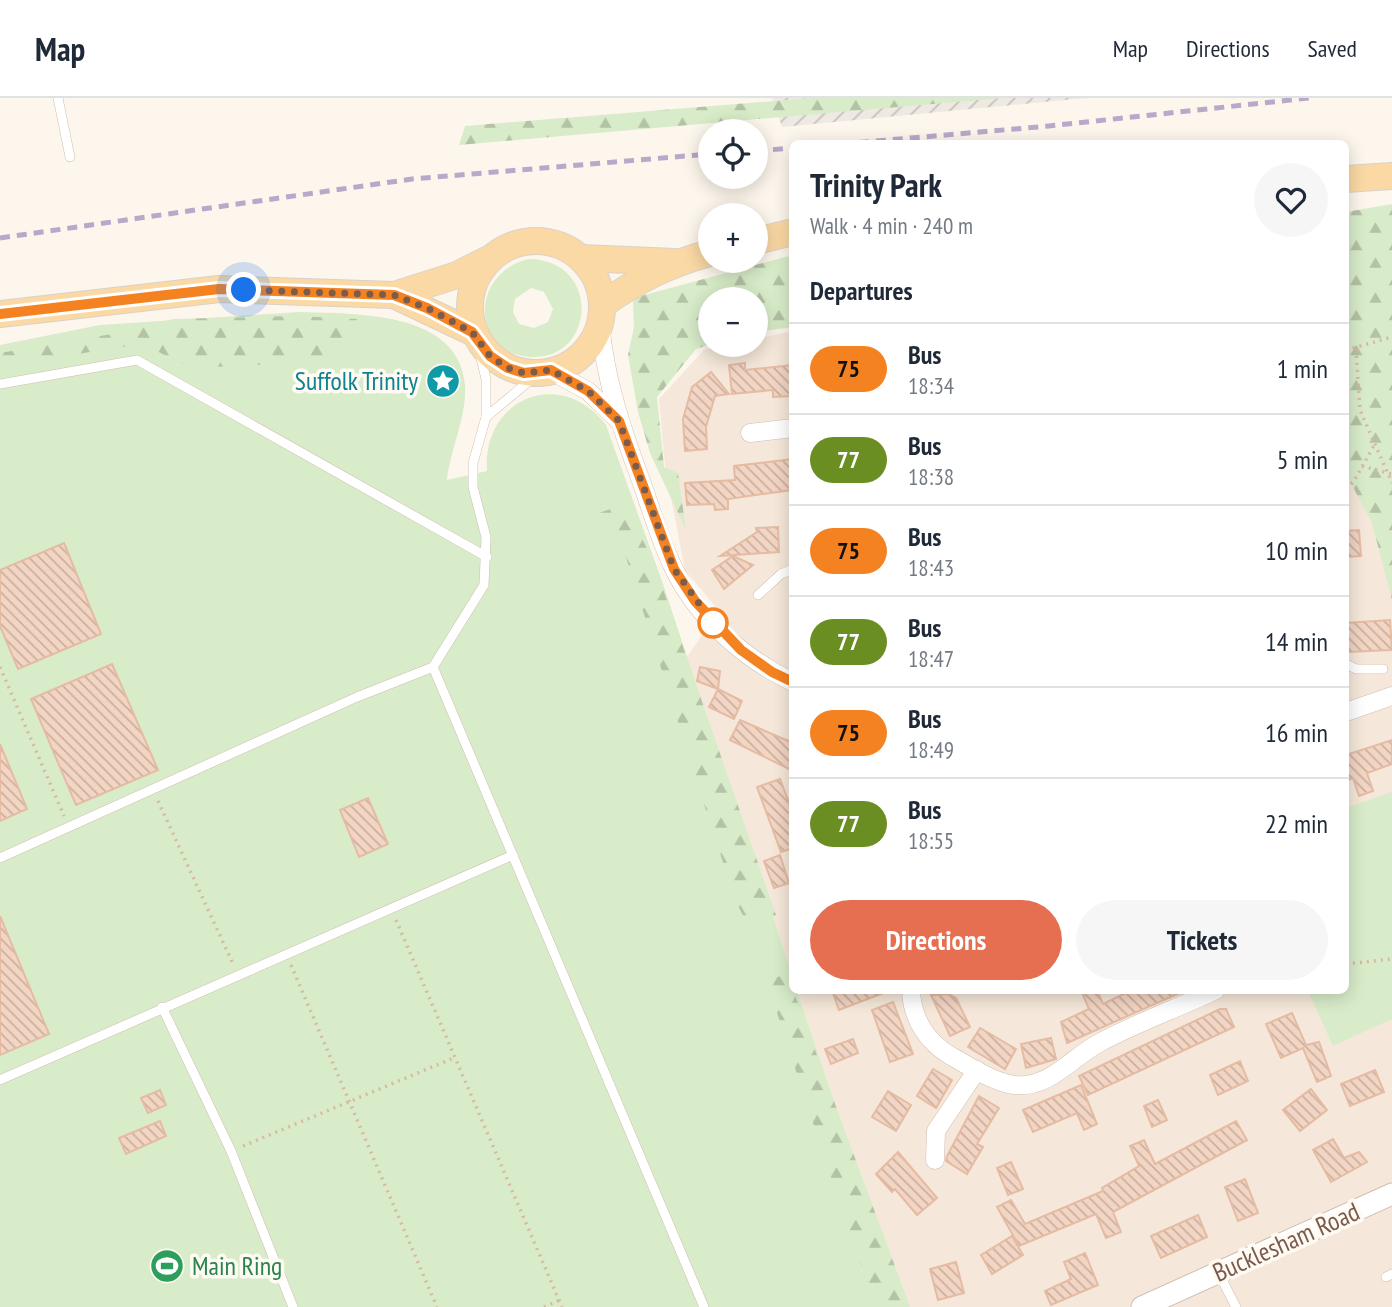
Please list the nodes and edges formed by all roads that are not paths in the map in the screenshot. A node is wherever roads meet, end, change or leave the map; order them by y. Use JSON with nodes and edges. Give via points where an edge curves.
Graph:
{"nodes":[{"id":1,"x":58,"y":98,"type":"edge"},
{"id":2,"x":70,"y":157,"type":"dead end"},
{"id":3,"x":1392,"y":176,"type":"edge"},
{"id":4,"x":1349,"y":179,"type":"edge"},
{"id":5,"x":789,"y":233,"type":"edge"},
{"id":6,"x":768,"y":238,"type":"edge"},
{"id":7,"x":698,"y":256,"type":"edge"},
{"id":8,"x":582,"y":258,"type":"junction"},
{"id":9,"x":489,"y":259,"type":"junction"},
{"id":10,"x":677,"y":262,"type":"junction"},
{"id":11,"x":394,"y":295,"type":"junction"},
{"id":12,"x":0,"y":314,"type":"edge"},
{"id":13,"x":601,"y":314,"type":"junction"},
{"id":14,"x":475,"y":337,"type":"junction"},
{"id":15,"x":546,"y":371,"type":"junction"},
{"id":16,"x":0,"y":384,"type":"edge"},
{"id":17,"x":486,"y":416,"type":"junction"},
{"id":18,"x":619,"y":421,"type":"junction"},
{"id":19,"x":789,"y":428,"type":"edge"},
{"id":20,"x":750,"y":433,"type":"dead end"},
{"id":21,"x":487,"y":557,"type":"junction"},
{"id":22,"x":789,"y":571,"type":"edge"},
{"id":23,"x":758,"y":595,"type":"dead end"},
{"id":24,"x":1349,"y":666,"type":"edge"},
{"id":25,"x":433,"y":667,"type":"junction"},
{"id":26,"x":1383,"y":669,"type":"dead end"},
{"id":27,"x":789,"y":680,"type":"edge"},
{"id":28,"x":1392,"y":696,"type":"edge"},
{"id":29,"x":1349,"y":711,"type":"edge"},
{"id":30,"x":513,"y":855,"type":"junction"},
{"id":31,"x":0,"y":858,"type":"edge"},
{"id":32,"x":912,"y":994,"type":"edge"},
{"id":33,"x":1207,"y":994,"type":"edge"},
{"id":34,"x":162,"y":1007,"type":"junction"},
{"id":35,"x":977,"y":1070,"type":"junction"},
{"id":36,"x":0,"y":1080,"type":"edge"},
{"id":37,"x":935,"y":1160,"type":"dead end"},
{"id":38,"x":1390,"y":1200,"type":"edge"},
{"id":39,"x":1218,"y":1273,"type":"junction"},
{"id":40,"x":293,"y":1307,"type":"edge"},
{"id":41,"x":704,"y":1307,"type":"edge"},
{"id":42,"x":1142,"y":1307,"type":"edge"},
{"id":43,"x":1236,"y":1307,"type":"edge"}],
"edges":[{"from":1,"to":2,"type":"lane"},
{"from":3,"to":4,"type":"main road"},
{"from":5,"to":6,"type":"main road"},
{"from":7,"to":10,"type":"main road"},
{"from":8,"to":9,"type":"main road","via":[[565,246],[526,240]]},
{"from":8,"to":10,"type":"main road"},
{"from":8,"to":13,"type":"main road","via":[[594,274]]},
{"from":9,"to":11,"type":"main road","via":[[457,275]]},
{"from":9,"to":14,"type":"main road","via":[[470,298],[468,314]]},
{"from":10,"to":13,"type":"main road","via":[[636,280]]},
{"from":11,"to":12,"type":"main road","via":[[219,289]]},
{"from":11,"to":14,"type":"main road","via":[[427,308]]},
{"from":13,"to":15,"type":"main road","via":[[595,338],[586,349],[565,366]]},
{"from":13,"to":18,"type":"street","via":[[603,358]]},
{"from":14,"to":15,"type":"main road","via":[[490,356],[508,368],[524,373]]},
{"from":14,"to":17,"type":"lane","via":[[486,379]]},
{"from":15,"to":17,"type":"lane"},
{"from":15,"to":18,"type":"street","via":[[588,391]]},
{"from":16,"to":21,"type":"lane","via":[[137,360]]},
{"from":17,"to":21,"type":"lane","via":[[473,463],[472,487]]},
{"from":18,"to":27,"type":"street","via":[[674,569],[695,601],[741,650]]},
{"from":19,"to":20,"type":"street"},
{"from":21,"to":25,"type":"lane","via":[[484,585]]},
{"from":22,"to":23,"type":"lane"},
{"from":24,"to":26,"type":"lane"},
{"from":25,"to":30,"type":"lane"},
{"from":25,"to":31,"type":"lane","via":[[356,697]]},
{"from":28,"to":29,"type":"street"},
{"from":30,"to":34,"type":"lane"},
{"from":30,"to":41,"type":"lane"},
{"from":32,"to":35,"type":"street","via":[[925,1034],[939,1049]]},
{"from":33,"to":35,"type":"street","via":[[1098,1044],[1053,1076],[1033,1084],[1013,1085]]},
{"from":34,"to":36,"type":"lane"},
{"from":34,"to":40,"type":"lane","via":[[231,1151]]},
{"from":35,"to":37,"type":"street","via":[[936,1131]]},
{"from":38,"to":39,"type":"street","name":"Bucklesham Road"},
{"from":39,"to":42,"type":"street","name":"Bucklesham Road"},
{"from":39,"to":43,"type":"lane"}]}
